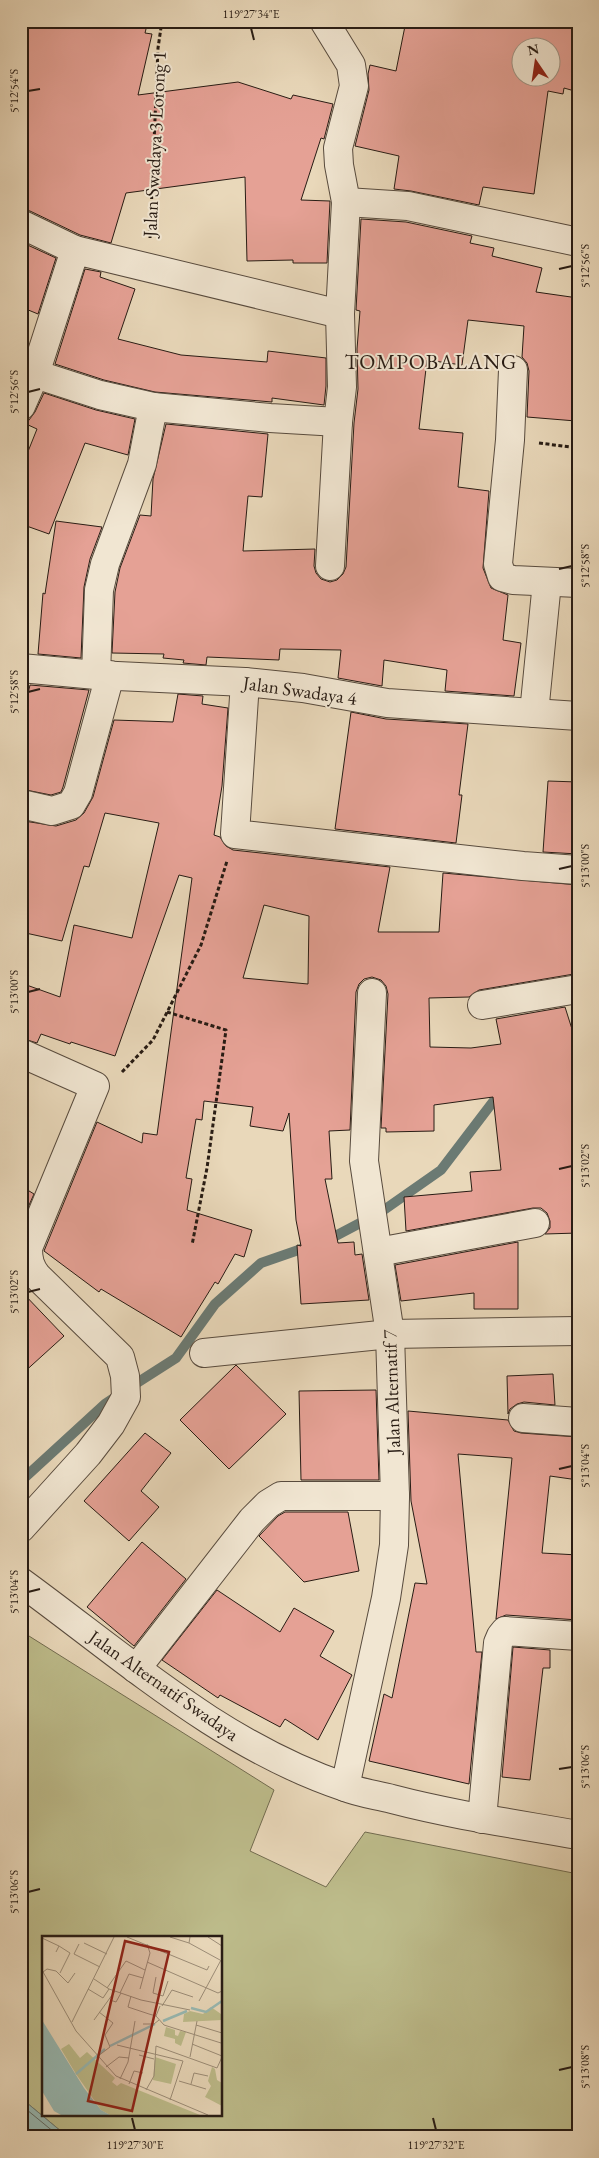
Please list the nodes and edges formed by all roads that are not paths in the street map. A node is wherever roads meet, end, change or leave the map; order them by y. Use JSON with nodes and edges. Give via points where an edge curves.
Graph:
{"nodes":[{"id":1,"x":324,"y":21,"type":"edge"},
{"id":2,"x":346,"y":202,"type":"junction"},
{"id":3,"x":23,"y":225,"type":"dead end"},
{"id":4,"x":578,"y":242,"type":"edge"},
{"id":5,"x":76,"y":250,"type":"junction"},
{"id":6,"x":340,"y":314,"type":"junction"},
{"id":7,"x":513,"y":370,"type":"dead end"},
{"id":8,"x":35,"y":374,"type":"junction"},
{"id":9,"x":21,"y":406,"type":"edge"},
{"id":10,"x":154,"y":407,"type":"junction"},
{"id":11,"x":338,"y":422,"type":"junction"},
{"id":12,"x":330,"y":566,"type":"dead end"},
{"id":13,"x":548,"y":582,"type":"junction"},
{"id":14,"x":578,"y":583,"type":"edge"},
{"id":15,"x":21,"y":668,"type":"edge"},
{"id":16,"x":103,"y":675,"type":"junction"},
{"id":17,"x":245,"y":682,"type":"junction"},
{"id":18,"x":534,"y":713,"type":"junction"},
{"id":19,"x":578,"y":716,"type":"edge"},
{"id":20,"x":21,"y":804,"type":"edge"},
{"id":21,"x":578,"y":870,"type":"edge"},
{"id":22,"x":578,"y":989,"type":"edge"},
{"id":23,"x":372,"y":993,"type":"dead end"},
{"id":24,"x":482,"y":1005,"type":"dead end"},
{"id":25,"x":21,"y":1053,"type":"edge"},
{"id":26,"x":535,"y":1223,"type":"dead end"},
{"id":27,"x":378,"y":1252,"type":"junction"},
{"id":28,"x":578,"y":1330,"type":"edge"},
{"id":29,"x":390,"y":1334,"type":"junction"},
{"id":30,"x":204,"y":1352,"type":"dead end"},
{"id":31,"x":523,"y":1418,"type":"dead end"},
{"id":32,"x":578,"y":1422,"type":"edge"},
{"id":33,"x":395,"y":1496,"type":"junction"},
{"id":34,"x":21,"y":1528,"type":"edge"},
{"id":35,"x":21,"y":1582,"type":"edge"},
{"id":36,"x":578,"y":1636,"type":"edge"},
{"id":37,"x":136,"y":1669,"type":"junction"},
{"id":38,"x":345,"y":1787,"type":"junction"},
{"id":39,"x":482,"y":1819,"type":"junction"},
{"id":40,"x":578,"y":1835,"type":"edge"}],
"edges":[{"from":1,"to":2,"type":"street","via":[[343,49],[354,76],[338,148]]},
{"from":2,"to":4,"type":"street","via":[[408,206]]},
{"from":2,"to":6,"type":"street"},
{"from":3,"to":5,"type":"street","name":"Jalan Swadaya 3 Lorong 1"},
{"from":5,"to":6,"type":"street","name":"Jalan Swadaya 3 Lorong 1"},
{"from":5,"to":8,"type":"street"},
{"from":6,"to":11,"type":"street","via":[[342,387]]},
{"from":7,"to":13,"type":"street","via":[[499,572],[502,577],[513,580]]},
{"from":8,"to":9,"type":"street"},
{"from":8,"to":10,"type":"street","via":[[100,395]]},
{"from":10,"to":11,"type":"street"},
{"from":10,"to":16,"type":"street","via":[[142,464],[105,564],[99,590]]},
{"from":11,"to":12,"type":"street"},
{"from":13,"to":14,"type":"street"},
{"from":13,"to":18,"type":"street"},
{"from":15,"to":16,"type":"street","name":"Jalan Swadaya 4"},
{"from":16,"to":17,"type":"street","name":"Jalan Swadaya 4"},
{"from":16,"to":20,"type":"street","via":[[78,793],[71,805],[52,811]]},
{"from":17,"to":18,"type":"street","name":"Jalan Swadaya 4","via":[[303,688],[387,703]]},
{"from":17,"to":21,"type":"street","via":[[235,834]]},
{"from":18,"to":19,"type":"street","name":"Jalan Swadaya 4"},
{"from":22,"to":24,"type":"street"},
{"from":23,"to":27,"type":"street","name":"Jalan Alternatif 7","via":[[364,1161]]},
{"from":25,"to":34,"type":"street","via":[[95,1086],[28,1248],[28,1259],[37,1276],[120,1357],[126,1397],[88,1454]]},
{"from":26,"to":27,"type":"street"},
{"from":27,"to":29,"type":"street","name":"Jalan Alternatif 7"},
{"from":28,"to":29,"type":"street"},
{"from":29,"to":30,"type":"street"},
{"from":29,"to":33,"type":"street","name":"Jalan Alternatif 7"},
{"from":31,"to":32,"type":"street"},
{"from":33,"to":37,"type":"street","via":[[281,1496],[274,1500],[252,1520]]},
{"from":33,"to":38,"type":"street","name":"Jalan Alternatif 7","via":[[394,1545],[386,1598]]},
{"from":35,"to":37,"type":"street","name":"Jalan Alternatif Swadaya"},
{"from":36,"to":39,"type":"street","via":[[506,1632],[500,1636]]},
{"from":37,"to":38,"type":"street","name":"Jalan Alternatif Swadaya","via":[[213,1723],[284,1762]]},
{"from":38,"to":39,"type":"street","name":"Jalan Alternatif Swadaya"},
{"from":39,"to":40,"type":"street","name":"Jalan Alternatif Swadaya"}]}
